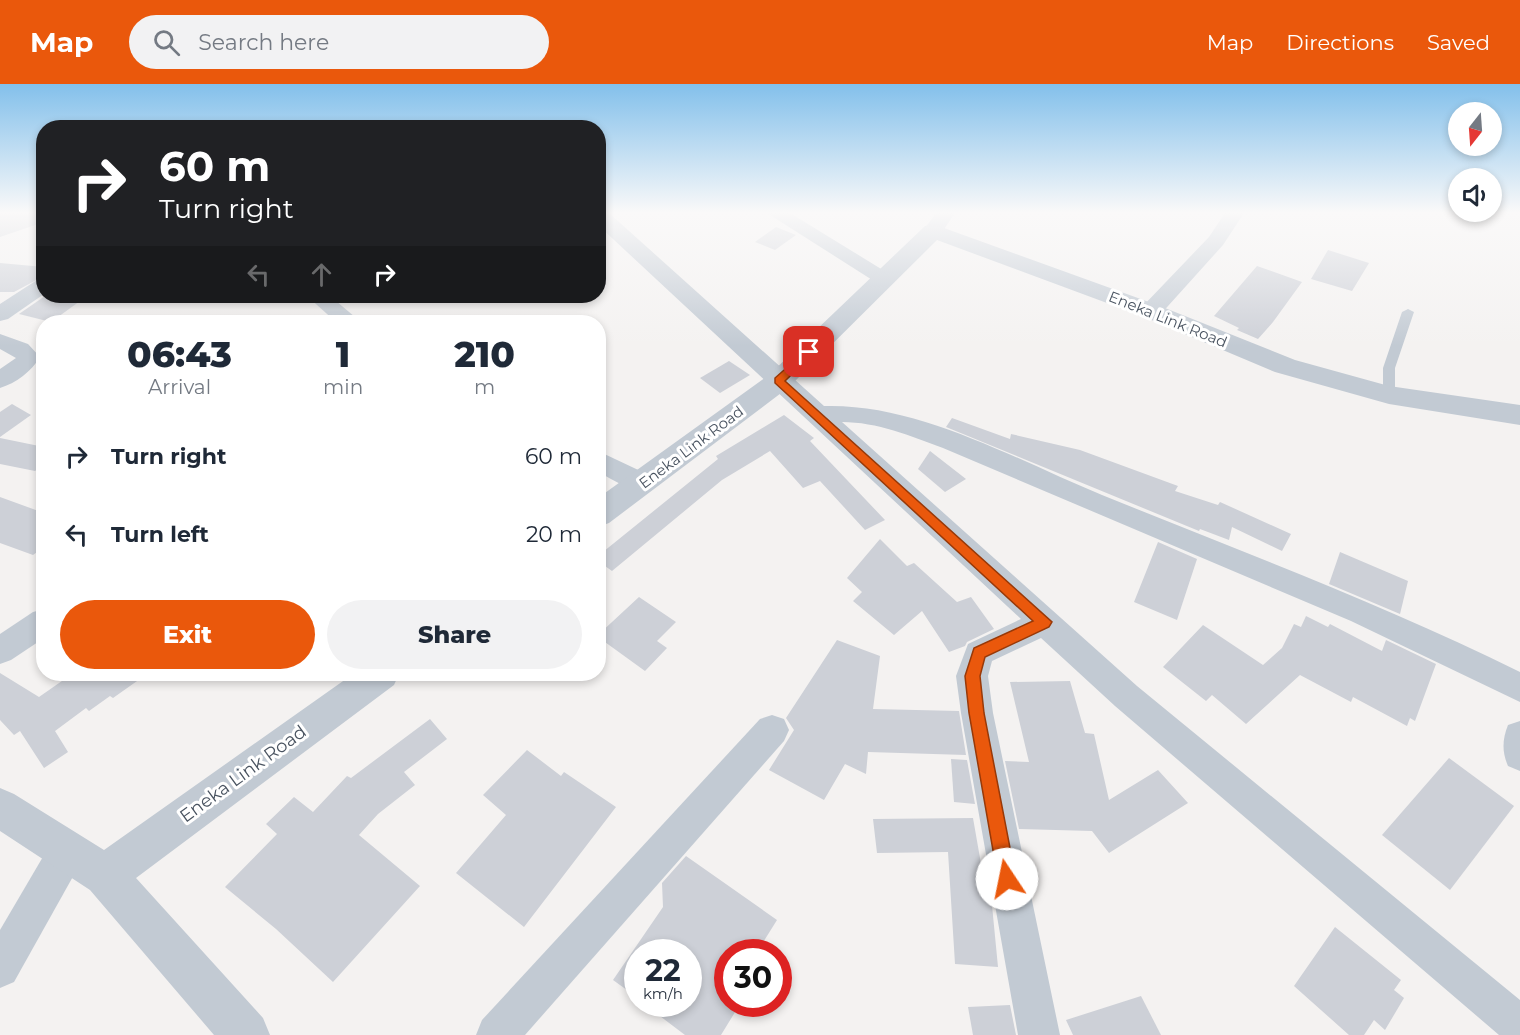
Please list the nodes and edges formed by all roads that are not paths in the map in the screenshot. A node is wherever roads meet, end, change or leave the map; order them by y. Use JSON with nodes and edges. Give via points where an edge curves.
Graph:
{"nodes":[{"id":1,"x":645,"y":257,"type":"edge"},
{"id":2,"x":849,"y":257,"type":"edge"},
{"id":3,"x":905,"y":257,"type":"edge"},
{"id":4,"x":1024,"y":257,"type":"edge"},
{"id":5,"x":1201,"y":257,"type":"edge"},
{"id":6,"x":884,"y":279,"type":"junction"},
{"id":7,"x":36,"y":289,"type":"edge"},
{"id":8,"x":325,"y":303,"type":"edge"},
{"id":9,"x":1151,"y":311,"type":"junction"},
{"id":10,"x":1408,"y":312,"type":"dead end"},
{"id":11,"x":0,"y":314,"type":"edge"},
{"id":12,"x":339,"y":315,"type":"edge"},
{"id":13,"x":0,"y":341,"type":"edge"},
{"id":14,"x":0,"y":380,"type":"edge"},
{"id":15,"x":779,"y":381,"type":"junction"},
{"id":16,"x":1389,"y":395,"type":"junction"},
{"id":17,"x":815,"y":414,"type":"junction"},
{"id":18,"x":1520,"y":415,"type":"edge"},
{"id":19,"x":606,"y":463,"type":"edge"},
{"id":20,"x":642,"y":483,"type":"junction"},
{"id":21,"x":606,"y":509,"type":"edge"},
{"id":22,"x":1044,"y":622,"type":"junction"},
{"id":23,"x":36,"y":626,"type":"edge"},
{"id":24,"x":0,"y":651,"type":"edge"},
{"id":25,"x":371,"y":681,"type":"edge"},
{"id":26,"x":1520,"y":688,"type":"edge"},
{"id":27,"x":772,"y":730,"type":"dead end"},
{"id":28,"x":1520,"y":736,"type":"edge"},
{"id":29,"x":1520,"y":755,"type":"edge"},
{"id":30,"x":0,"y":808,"type":"edge"},
{"id":31,"x":67,"y":851,"type":"junction"},
{"id":32,"x":105,"y":875,"type":"junction"},
{"id":33,"x":0,"y":968,"type":"edge"},
{"id":34,"x":1520,"y":1026,"type":"edge"},
{"id":35,"x":246,"y":1035,"type":"edge"},
{"id":36,"x":497,"y":1035,"type":"edge"},
{"id":37,"x":1039,"y":1035,"type":"edge"}],
"edges":[{"from":1,"to":15,"type":"street"},
{"from":2,"to":6,"type":"street"},
{"from":3,"to":6,"type":"street","name":"Eneka Link Road"},
{"from":4,"to":9,"type":"street","name":"Eneka Link Road"},
{"from":5,"to":9,"type":"street"},
{"from":6,"to":15,"type":"street","name":"Eneka Link Road"},
{"from":7,"to":11,"type":"street"},
{"from":8,"to":12,"type":"street"},
{"from":9,"to":16,"type":"street","name":"Eneka Link Road","via":[[1285,366]]},
{"from":10,"to":16,"type":"lane","via":[[1389,368]]},
{"from":13,"to":14,"type":"street","via":[[28,357]]},
{"from":15,"to":17,"type":"street"},
{"from":15,"to":20,"type":"street","name":"Eneka Link Road"},
{"from":16,"to":18,"type":"street","name":"Eneka Link Road"},
{"from":17,"to":22,"type":"street"},
{"from":17,"to":26,"type":"street","via":[[862,415],[923,430],[1090,502],[1252,565],[1446,649]]},
{"from":19,"to":20,"type":"street"},
{"from":20,"to":21,"type":"street","name":"Eneka Link Road"},
{"from":22,"to":34,"type":"street","via":[[1126,696]]},
{"from":22,"to":37,"type":"street","via":[[979,653],[972,676]]},
{"from":23,"to":24,"type":"street"},
{"from":25,"to":32,"type":"street","name":"Eneka Link Road"},
{"from":27,"to":36,"type":"street"},
{"from":28,"to":29,"type":"street"},
{"from":30,"to":31,"type":"street"},
{"from":31,"to":32,"type":"street"},
{"from":31,"to":33,"type":"street"},
{"from":32,"to":35,"type":"street"}]}
